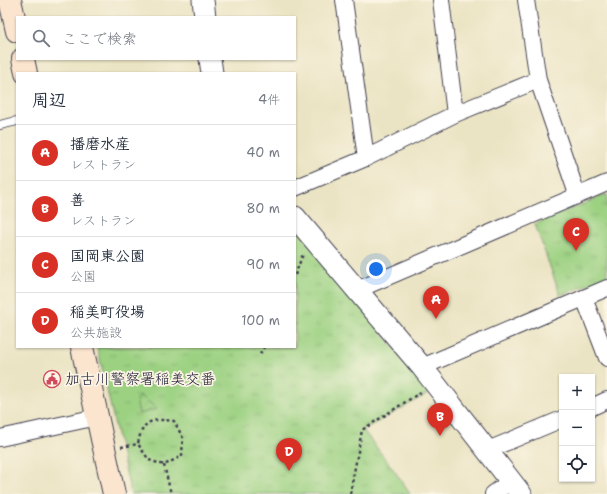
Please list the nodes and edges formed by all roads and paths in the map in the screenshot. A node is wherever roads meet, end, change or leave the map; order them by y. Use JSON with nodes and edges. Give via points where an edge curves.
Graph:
{"nodes":[{"id":1,"x":10,"y":0,"type":"edge"},
{"id":2,"x":202,"y":0,"type":"edge"},
{"id":3,"x":344,"y":0,"type":"edge"},
{"id":4,"x":441,"y":0,"type":"edge"},
{"id":5,"x":526,"y":0,"type":"edge"},
{"id":6,"x":205,"y":16,"type":"edge"},
{"id":7,"x":16,"y":27,"type":"edge"},
{"id":8,"x":23,"y":60,"type":"edge"},
{"id":9,"x":210,"y":60,"type":"edge"},
{"id":10,"x":26,"y":72,"type":"edge"},
{"id":11,"x":212,"y":72,"type":"edge"},
{"id":12,"x":538,"y":80,"type":"junction"},
{"id":13,"x":455,"y":114,"type":"junction"},
{"id":14,"x":16,"y":121,"type":"edge"},
{"id":15,"x":0,"y":126,"type":"edge"},
{"id":16,"x":366,"y":158,"type":"junction"},
{"id":17,"x":607,"y":183,"type":"edge"},
{"id":18,"x":296,"y":188,"type":"edge"},
{"id":19,"x":577,"y":194,"type":"junction"},
{"id":20,"x":296,"y":218,"type":"edge"},
{"id":21,"x":607,"y":288,"type":"edge"},
{"id":22,"x":357,"y":290,"type":"junction"},
{"id":23,"x":584,"y":298,"type":"junction"},
{"id":24,"x":82,"y":348,"type":"edge"},
{"id":25,"x":263,"y":348,"type":"edge"},
{"id":26,"x":260,"y":354,"type":"dead end"},
{"id":27,"x":607,"y":358,"type":"edge"},
{"id":28,"x":428,"y":375,"type":"junction"},
{"id":29,"x":607,"y":400,"type":"edge"},
{"id":30,"x":595,"y":405,"type":"edge"},
{"id":31,"x":97,"y":417,"type":"junction"},
{"id":32,"x":559,"y":420,"type":"edge"},
{"id":33,"x":0,"y":438,"type":"edge"},
{"id":34,"x":138,"y":444,"type":"junction"},
{"id":35,"x":104,"y":450,"type":"junction"},
{"id":36,"x":488,"y":450,"type":"junction"},
{"id":37,"x":164,"y":465,"type":"junction"},
{"id":38,"x":516,"y":488,"type":"edge"},
{"id":39,"x":114,"y":494,"type":"edge"},
{"id":40,"x":171,"y":494,"type":"edge"},
{"id":41,"x":350,"y":494,"type":"edge"},
{"id":42,"x":493,"y":494,"type":"edge"}],
"edges":[{"from":1,"to":7,"type":"main road"},
{"from":2,"to":6,"type":"street"},
{"from":3,"to":16,"type":"street"},
{"from":4,"to":13,"type":"street"},
{"from":5,"to":12,"type":"street"},
{"from":8,"to":10,"type":"main road"},
{"from":9,"to":11,"type":"street"},
{"from":12,"to":13,"type":"street"},
{"from":12,"to":19,"type":"street"},
{"from":13,"to":16,"type":"street"},
{"from":14,"to":15,"type":"lane"},
{"from":16,"to":18,"type":"street"},
{"from":17,"to":19,"type":"street"},
{"from":19,"to":22,"type":"street"},
{"from":20,"to":22,"type":"street"},
{"from":21,"to":23,"type":"street"},
{"from":22,"to":28,"type":"street"},
{"from":23,"to":27,"type":"street"},
{"from":23,"to":28,"type":"street"},
{"from":24,"to":31,"type":"main road"},
{"from":25,"to":26,"type":"path"},
{"from":28,"to":36,"type":"street"},
{"from":28,"to":41,"type":"path","via":[[362,430]]},
{"from":29,"to":30,"type":"street"},
{"from":31,"to":33,"type":"street"},
{"from":31,"to":35,"type":"main road"},
{"from":32,"to":36,"type":"street"},
{"from":34,"to":35,"type":"path"},
{"from":34,"to":37,"type":"path","via":[[149,460]]},
{"from":34,"to":37,"type":"path","via":[[140,431],[150,422],[160,419],[174,421],[183,438],[182,456]]},
{"from":35,"to":39,"type":"main road"},
{"from":36,"to":38,"type":"street"},
{"from":37,"to":40,"type":"path"},
{"from":38,"to":42,"type":"street"}]}
